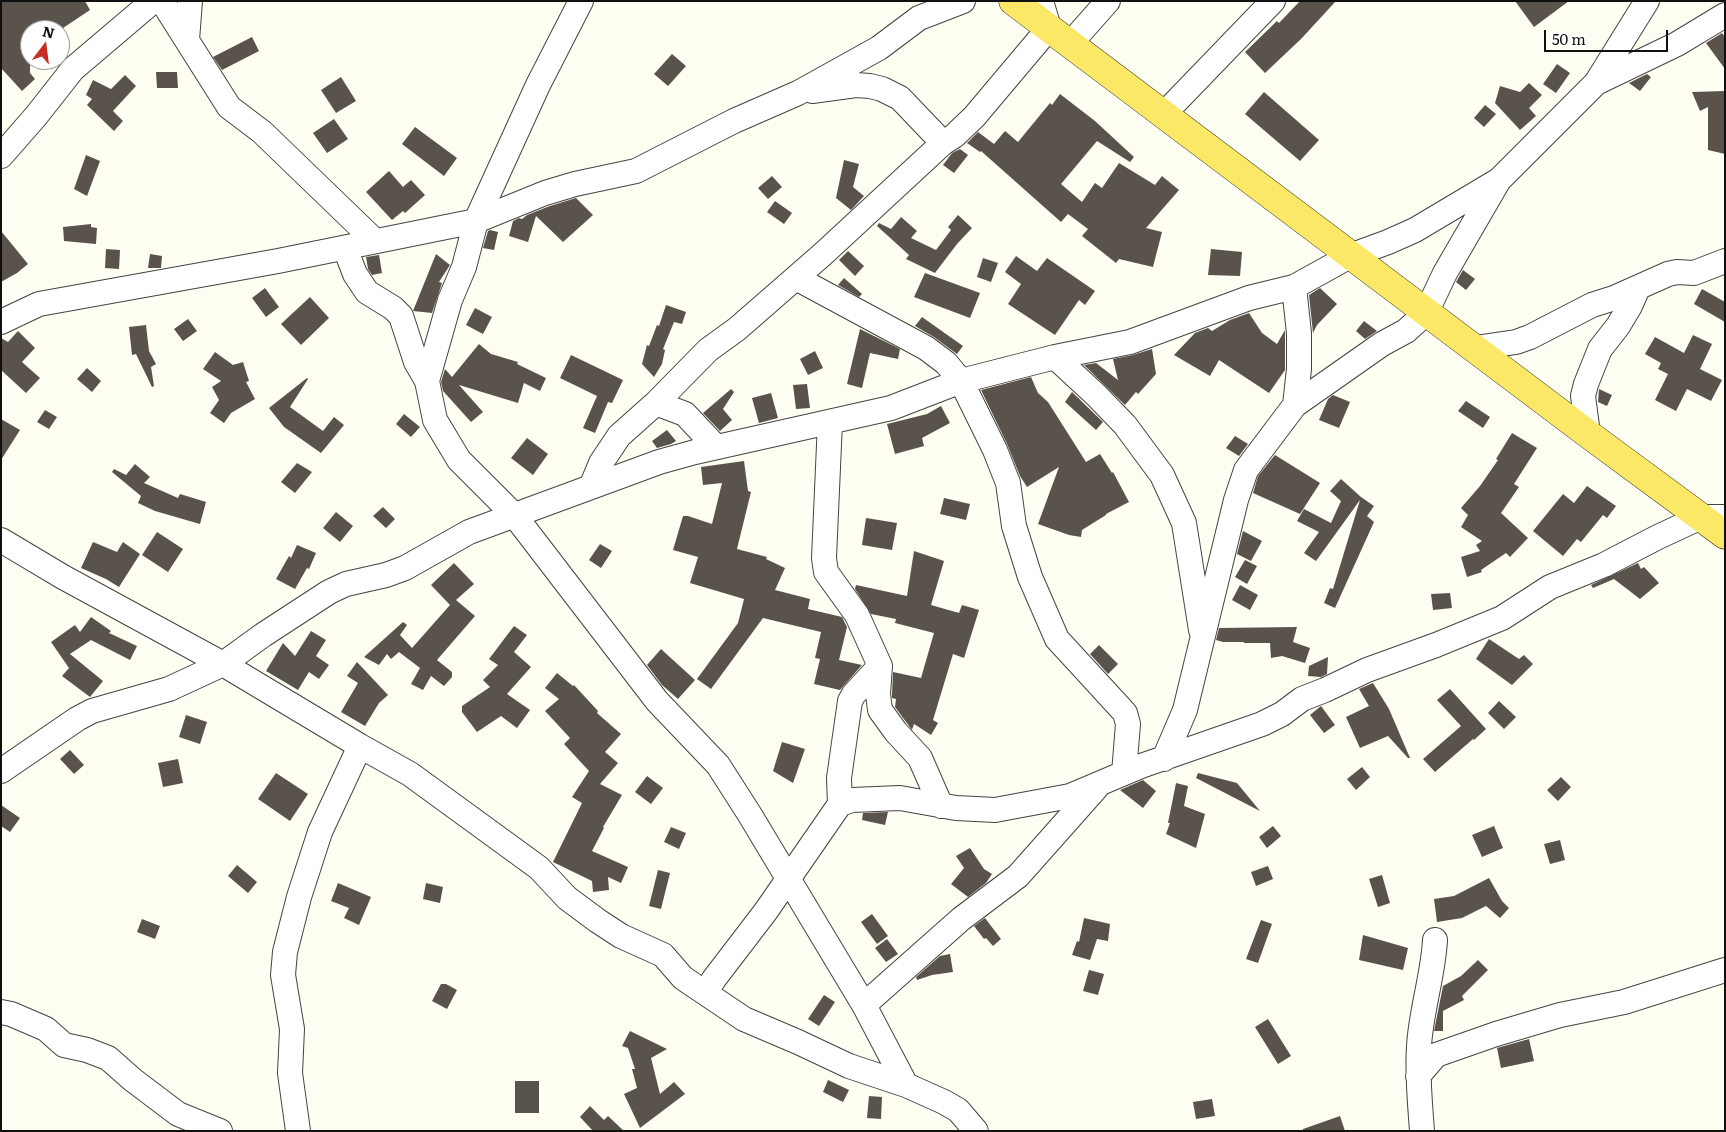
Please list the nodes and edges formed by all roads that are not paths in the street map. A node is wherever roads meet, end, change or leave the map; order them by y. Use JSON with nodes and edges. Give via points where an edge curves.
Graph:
{"nodes":[{"id":1,"x":153,"y":1,"type":"edge"},
{"id":2,"x":162,"y":1,"type":"edge"},
{"id":3,"x":190,"y":1,"type":"edge"},
{"id":4,"x":581,"y":1,"type":"edge"},
{"id":5,"x":963,"y":1,"type":"edge"},
{"id":6,"x":1013,"y":1,"type":"edge"},
{"id":7,"x":1041,"y":1,"type":"edge"},
{"id":8,"x":1108,"y":1,"type":"edge"},
{"id":9,"x":1273,"y":1,"type":"edge"},
{"id":10,"x":1647,"y":1,"type":"edge"},
{"id":11,"x":1725,"y":15,"type":"edge"},
{"id":12,"x":1060,"y":36,"type":"junction"},
{"id":13,"x":187,"y":40,"type":"junction"},
{"id":14,"x":1596,"y":83,"type":"junction"},
{"id":15,"x":798,"y":94,"type":"junction"},
{"id":16,"x":1163,"y":115,"type":"junction"},
{"id":17,"x":943,"y":143,"type":"junction"},
{"id":18,"x":1,"y":156,"type":"edge"},
{"id":19,"x":1499,"y":180,"type":"junction"},
{"id":20,"x":476,"y":221,"type":"junction"},
{"id":21,"x":375,"y":241,"type":"junction"},
{"id":22,"x":345,"y":248,"type":"junction"},
{"id":23,"x":1350,"y":256,"type":"junction"},
{"id":24,"x":1725,"y":261,"type":"edge"},
{"id":25,"x":796,"y":278,"type":"junction"},
{"id":26,"x":1294,"y":287,"type":"junction"},
{"id":27,"x":1638,"y":288,"type":"junction"},
{"id":28,"x":1426,"y":313,"type":"junction"},
{"id":29,"x":1,"y":322,"type":"edge"},
{"id":30,"x":1474,"y":348,"type":"junction"},
{"id":31,"x":1055,"y":357,"type":"junction"},
{"id":32,"x":426,"y":381,"type":"junction"},
{"id":33,"x":678,"y":381,"type":"junction"},
{"id":34,"x":961,"y":381,"type":"junction"},
{"id":35,"x":656,"y":403,"type":"junction"},
{"id":36,"x":1294,"y":406,"type":"junction"},
{"id":37,"x":685,"y":414,"type":"junction"},
{"id":38,"x":830,"y":422,"type":"junction"},
{"id":39,"x":1588,"y":434,"type":"junction"},
{"id":40,"x":716,"y":448,"type":"junction"},
{"id":41,"x":591,"y":487,"type":"junction"},
{"id":42,"x":515,"y":516,"type":"junction"},
{"id":43,"x":1713,"y":517,"type":"edge"},
{"id":44,"x":1725,"y":535,"type":"edge"},
{"id":45,"x":1,"y":540,"type":"edge"},
{"id":46,"x":1203,"y":641,"type":"junction"},
{"id":47,"x":223,"y":664,"type":"junction"},
{"id":48,"x":880,"y":666,"type":"junction"},
{"id":49,"x":360,"y":746,"type":"junction"},
{"id":50,"x":1164,"y":759,"type":"junction"},
{"id":51,"x":1,"y":770,"type":"edge"},
{"id":52,"x":1124,"y":773,"type":"junction"},
{"id":53,"x":1100,"y":784,"type":"junction"},
{"id":54,"x":840,"y":804,"type":"junction"},
{"id":55,"x":941,"y":806,"type":"junction"},
{"id":56,"x":788,"y":880,"type":"junction"},
{"id":57,"x":1434,"y":940,"type":"dead end"},
{"id":58,"x":1725,"y":970,"type":"edge"},
{"id":59,"x":706,"y":992,"type":"junction"},
{"id":60,"x":864,"y":1005,"type":"junction"},
{"id":61,"x":1,"y":1012,"type":"edge"},
{"id":62,"x":1428,"y":1050,"type":"junction"},
{"id":63,"x":906,"y":1084,"type":"junction"},
{"id":64,"x":220,"y":1131,"type":"edge"},
{"id":65,"x":298,"y":1131,"type":"edge"},
{"id":66,"x":976,"y":1131,"type":"edge"},
{"id":67,"x":1422,"y":1131,"type":"edge"}],
"edges":[{"from":1,"to":18,"type":"street","via":[[73,69]]},
{"from":2,"to":13,"type":"street"},
{"from":3,"to":13,"type":"street"},
{"from":4,"to":20,"type":"street","via":[[538,85]]},
{"from":5,"to":15,"type":"street","via":[[919,18],[878,48]]},
{"from":6,"to":12,"type":"main road"},
{"from":7,"to":12,"type":"street"},
{"from":8,"to":12,"type":"street"},
{"from":9,"to":16,"type":"street"},
{"from":10,"to":14,"type":"street"},
{"from":11,"to":14,"type":"street","via":[[1677,44]]},
{"from":12,"to":16,"type":"main road"},
{"from":12,"to":17,"type":"street"},
{"from":13,"to":21,"type":"street","via":[[229,107],[262,132]]},
{"from":14,"to":19,"type":"street"},
{"from":15,"to":17,"type":"street","via":[[856,85],[882,89],[900,98]]},
{"from":15,"to":20,"type":"street","via":[[734,121],[636,171],[545,193]]},
{"from":16,"to":23,"type":"main road"},
{"from":17,"to":25,"type":"street"},
{"from":19,"to":23,"type":"street","via":[[1415,230]]},
{"from":19,"to":28,"type":"street","via":[[1445,273]]},
{"from":20,"to":21,"type":"street"},
{"from":20,"to":32,"type":"street"},
{"from":21,"to":22,"type":"street"},
{"from":22,"to":29,"type":"street","via":[[39,304]]},
{"from":22,"to":32,"type":"street","via":[[355,274],[367,292],[401,316],[416,362]]},
{"from":23,"to":26,"type":"street"},
{"from":23,"to":28,"type":"main road"},
{"from":24,"to":27,"type":"street","via":[[1694,273],[1668,274]]},
{"from":25,"to":33,"type":"street","via":[[708,350]]},
{"from":25,"to":34,"type":"street","via":[[926,348],[946,363]]},
{"from":26,"to":31,"type":"street","via":[[1249,298],[1130,342]]},
{"from":26,"to":36,"type":"street","via":[[1299,369]]},
{"from":27,"to":30,"type":"street","via":[[1592,305],[1530,338]]},
{"from":27,"to":39,"type":"street","via":[[1618,326],[1600,349],[1586,384],[1583,396]]},
{"from":28,"to":30,"type":"main road"},
{"from":28,"to":36,"type":"street","via":[[1406,331],[1382,344]]},
{"from":30,"to":39,"type":"main road"},
{"from":31,"to":34,"type":"street"},
{"from":31,"to":46,"type":"street","via":[[1125,425],[1162,475],[1184,523]]},
{"from":32,"to":42,"type":"street","via":[[435,420],[460,460]]},
{"from":33,"to":35,"type":"street"},
{"from":33,"to":37,"type":"street"},
{"from":34,"to":38,"type":"street","via":[[891,408]]},
{"from":34,"to":52,"type":"street","via":[[1008,483],[1014,526],[1030,577],[1057,638],[1125,713],[1128,724]]},
{"from":35,"to":37,"type":"street"},
{"from":35,"to":41,"type":"street","via":[[619,436]]},
{"from":36,"to":46,"type":"street","via":[[1246,470]]},
{"from":37,"to":40,"type":"street"},
{"from":38,"to":40,"type":"street"},
{"from":38,"to":48,"type":"street","via":[[826,572],[856,614]]},
{"from":39,"to":43,"type":"main road"},
{"from":40,"to":41,"type":"street","via":[[659,462]]},
{"from":41,"to":42,"type":"street"},
{"from":42,"to":47,"type":"street","via":[[469,532],[405,568],[346,584],[329,592]]},
{"from":42,"to":56,"type":"street","via":[[657,701],[718,765]]},
{"from":43,"to":44,"type":"main road"},
{"from":43,"to":50,"type":"street","via":[[1658,537],[1604,565],[1550,587],[1502,618],[1302,699],[1262,724]]},
{"from":45,"to":47,"type":"street"},
{"from":46,"to":50,"type":"street","via":[[1185,710]]},
{"from":47,"to":49,"type":"street"},
{"from":47,"to":51,"type":"street","via":[[169,689],[92,711]]},
{"from":48,"to":54,"type":"street","via":[[850,701],[839,778]]},
{"from":48,"to":55,"type":"street","via":[[880,710],[920,758]]},
{"from":49,"to":59,"type":"street","via":[[410,774],[540,868],[567,898],[598,921],[621,936],[663,955],[683,978]]},
{"from":49,"to":65,"type":"street","via":[[320,832],[285,952],[283,976],[292,1029],[290,1073]]},
{"from":50,"to":52,"type":"street"},
{"from":52,"to":53,"type":"street"},
{"from":53,"to":55,"type":"street","via":[[1070,796],[995,810]]},
{"from":53,"to":60,"type":"street","via":[[1018,876],[962,918]]},
{"from":54,"to":55,"type":"street","via":[[852,800],[900,798]]},
{"from":54,"to":56,"type":"street"},
{"from":56,"to":59,"type":"street"},
{"from":56,"to":60,"type":"street"},
{"from":57,"to":62,"type":"street","via":[[1434,961],[1424,1006]]},
{"from":58,"to":62,"type":"street","via":[[1624,1002],[1560,1015]]},
{"from":59,"to":63,"type":"street","via":[[744,1019],[849,1066]]},
{"from":60,"to":63,"type":"street"},
{"from":61,"to":64,"type":"street","via":[[46,1030],[64,1045],[108,1058],[178,1114]]},
{"from":62,"to":67,"type":"street","via":[[1418,1076]]},
{"from":63,"to":66,"type":"street","via":[[958,1110]]}]}
